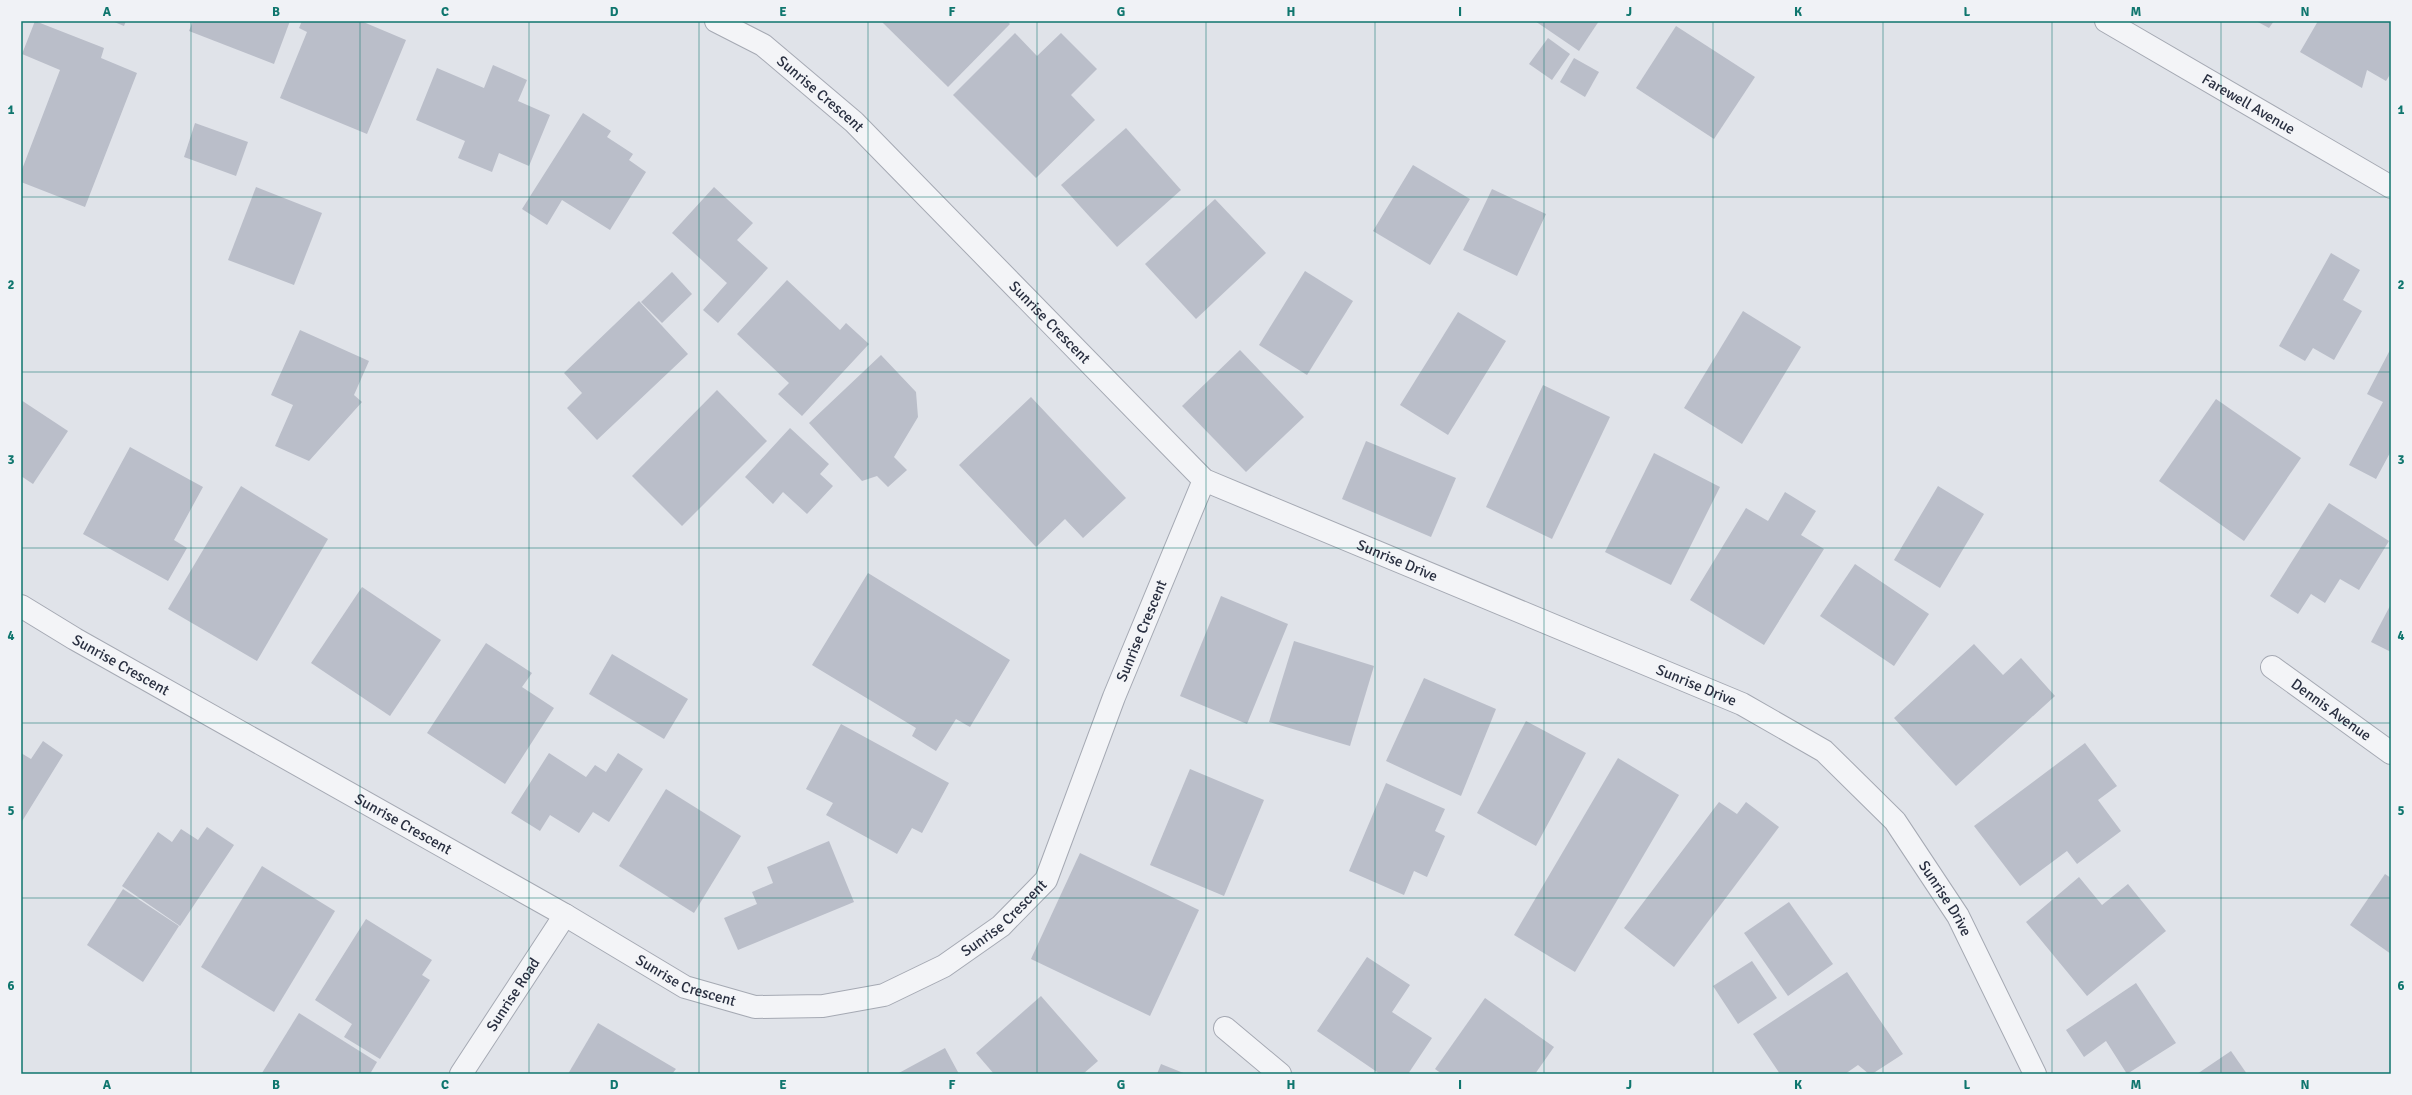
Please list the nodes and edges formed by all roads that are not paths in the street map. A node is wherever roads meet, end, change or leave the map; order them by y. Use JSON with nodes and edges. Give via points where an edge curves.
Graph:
{"nodes":[{"id":1,"x":716,"y":21,"type":"edge"},
{"id":2,"x":2106,"y":21,"type":"edge"},
{"id":3,"x":2391,"y":187,"type":"edge"},
{"id":4,"x":1204,"y":480,"type":"junction"},
{"id":5,"x":21,"y":606,"type":"edge"},
{"id":6,"x":2272,"y":667,"type":"dead end"},
{"id":7,"x":2391,"y":753,"type":"edge"},
{"id":8,"x":565,"y":915,"type":"junction"},
{"id":9,"x":1225,"y":1028,"type":"dead end"},
{"id":10,"x":461,"y":1074,"type":"edge"},
{"id":11,"x":1280,"y":1074,"type":"edge"},
{"id":12,"x":2035,"y":1074,"type":"edge"}],
"edges":[{"from":1,"to":4,"type":"street","name":"Sunrise Crescent","via":[[763,45],[854,122]]},
{"from":2,"to":3,"type":"street","name":"Farewell Avenue"},
{"from":4,"to":8,"type":"street","name":"Sunrise Crescent","via":[[1114,697],[1046,880],[1001,926],[944,966],[884,995],[823,1006],[755,1008],[685,987]]},
{"from":4,"to":12,"type":"street","name":"Sunrise Drive","via":[[1742,704],[1824,751],[1895,821],[1958,916]]},
{"from":5,"to":8,"type":"street","name":"Sunrise Crescent","via":[[75,639]]},
{"from":6,"to":7,"type":"street","name":"Dennis Avenue"},
{"from":8,"to":10,"type":"street","name":"Sunrise Road"},
{"from":9,"to":11,"type":"street"}]}
